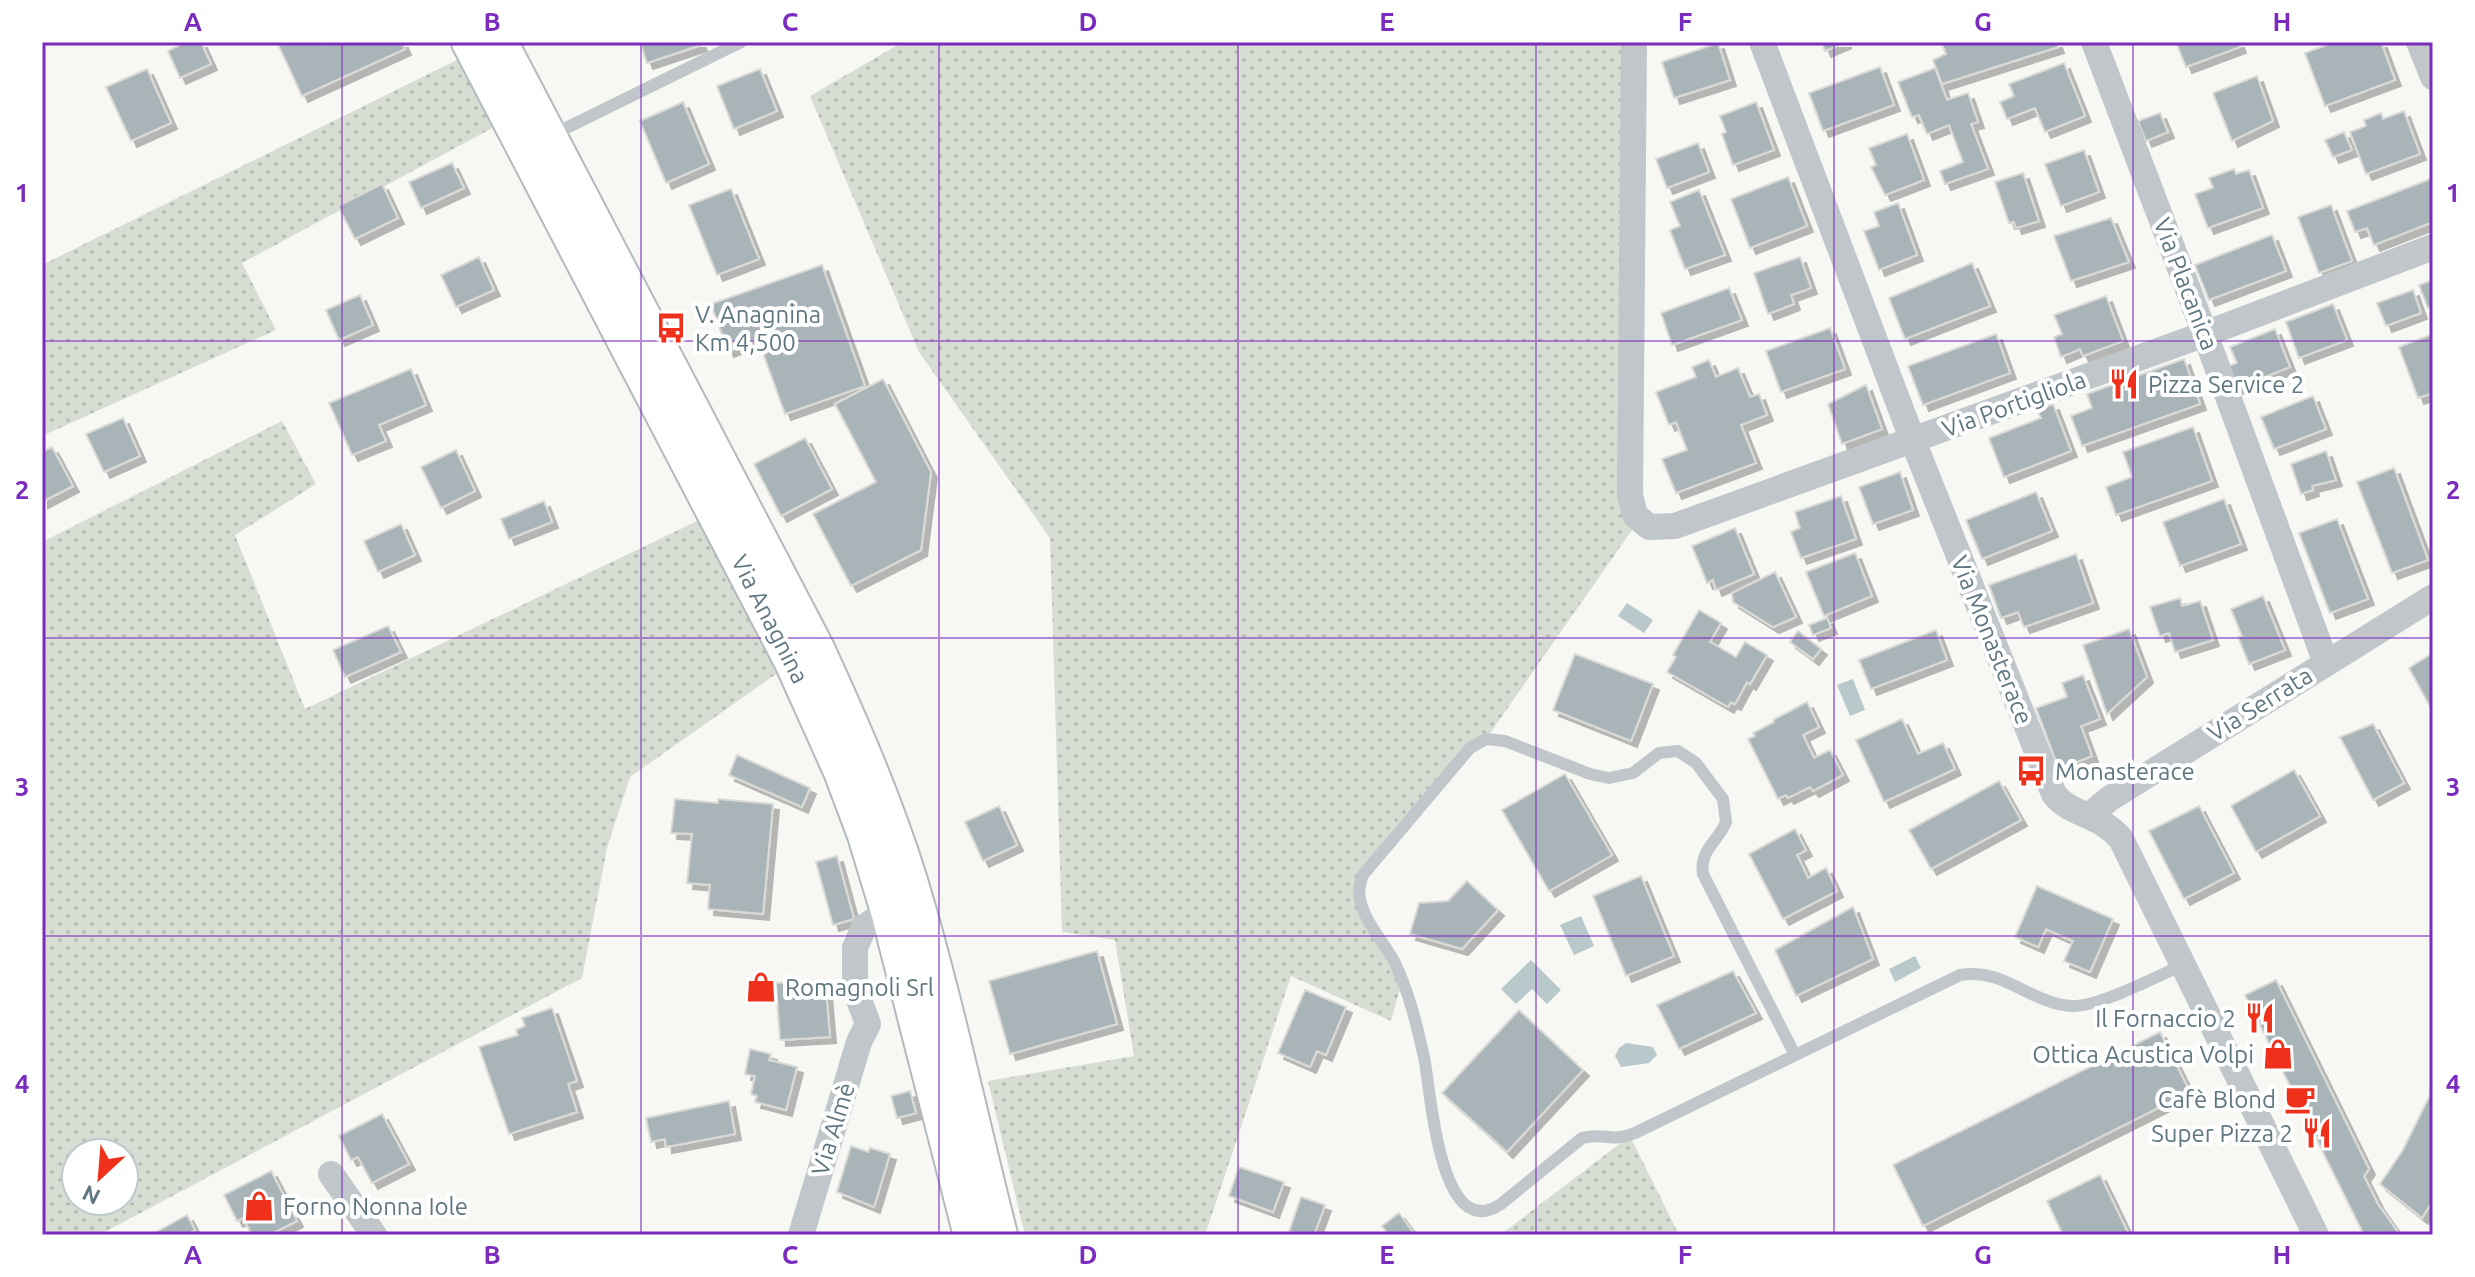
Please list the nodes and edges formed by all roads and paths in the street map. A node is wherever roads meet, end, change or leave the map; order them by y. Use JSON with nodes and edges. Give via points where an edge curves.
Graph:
{"nodes":[{"id":1,"x":470,"y":42,"type":"edge"},
{"id":2,"x":499,"y":42,"type":"edge"},
{"id":3,"x":741,"y":42,"type":"edge"},
{"id":4,"x":1634,"y":42,"type":"edge"},
{"id":5,"x":1762,"y":42,"type":"edge"},
{"id":6,"x":2094,"y":42,"type":"edge"},
{"id":7,"x":2419,"y":42,"type":"edge"},
{"id":8,"x":2433,"y":77,"type":"edge"},
{"id":9,"x":549,"y":137,"type":"junction"},
{"id":10,"x":2433,"y":247,"type":"edge"},
{"id":11,"x":2205,"y":334,"type":"junction"},
{"id":12,"x":1913,"y":441,"type":"junction"},
{"id":13,"x":2433,"y":597,"type":"edge"},
{"id":14,"x":2326,"y":663,"type":"junction"},
{"id":15,"x":2090,"y":815,"type":"junction"},
{"id":16,"x":889,"y":911,"type":"junction"},
{"id":17,"x":2183,"y":965,"type":"junction"},
{"id":18,"x":1795,"y":1055,"type":"junction"},
{"id":19,"x":331,"y":1174,"type":"dead end"},
{"id":20,"x":374,"y":1235,"type":"edge"},
{"id":21,"x":801,"y":1235,"type":"edge"},
{"id":22,"x":972,"y":1235,"type":"edge"},
{"id":23,"x":999,"y":1235,"type":"edge"},
{"id":24,"x":2316,"y":1235,"type":"edge"}],
"edges":[{"from":1,"to":16,"type":"main road","name":"Via Anagnina","via":[[793,662],[855,803]]},
{"from":2,"to":9,"type":"main road","name":"Via Anagnina"},
{"from":3,"to":9,"type":"lane"},
{"from":4,"to":12,"type":"street","name":"Via Portigliola","via":[[1632,510],[1656,528],[1675,526]]},
{"from":5,"to":12,"type":"street","name":"Via Monasterace"},
{"from":6,"to":11,"type":"street","name":"Via Placanica"},
{"from":7,"to":8,"type":"street"},
{"from":9,"to":23,"type":"main road","name":"Via Anagnina","via":[[816,649],[855,735],[908,880]]},
{"from":10,"to":11,"type":"street","name":"Via Portigliola"},
{"from":11,"to":12,"type":"street","name":"Via Portigliola"},
{"from":11,"to":14,"type":"street","name":"Via Placanica"},
{"from":12,"to":15,"type":"street","name":"Via Monasterace","via":[[2054,794]]},
{"from":13,"to":14,"type":"street","name":"Via Serrata"},
{"from":14,"to":15,"type":"street","name":"Via Serrata"},
{"from":15,"to":17,"type":"street","name":"Via Monasterace","via":[[2121,839]]},
{"from":16,"to":21,"type":"street","name":"Via Almè","via":[[864,927],[855,948],[855,989],[868,1024]]},
{"from":16,"to":22,"type":"main road","name":"Via Anagnina"},
{"from":17,"to":18,"type":"lane","via":[[2074,1006],[1987,974],[1960,975]]},
{"from":17,"to":24,"type":"street","name":"Via Monasterace"},
{"from":18,"to":18,"type":"lane","via":[[1635,1133],[1617,1139],[1582,1138],[1501,1204],[1487,1212],[1472,1211],[1459,1200],[1441,1157],[1417,1031],[1396,965],[1360,900],[1363,875],[1470,748],[1486,739],[1609,778],[1633,773],[1659,753],[1678,751],[1696,763],[1723,799],[1726,822],[1706,851],[1703,874]]},
{"from":19,"to":20,"type":"street"}]}
